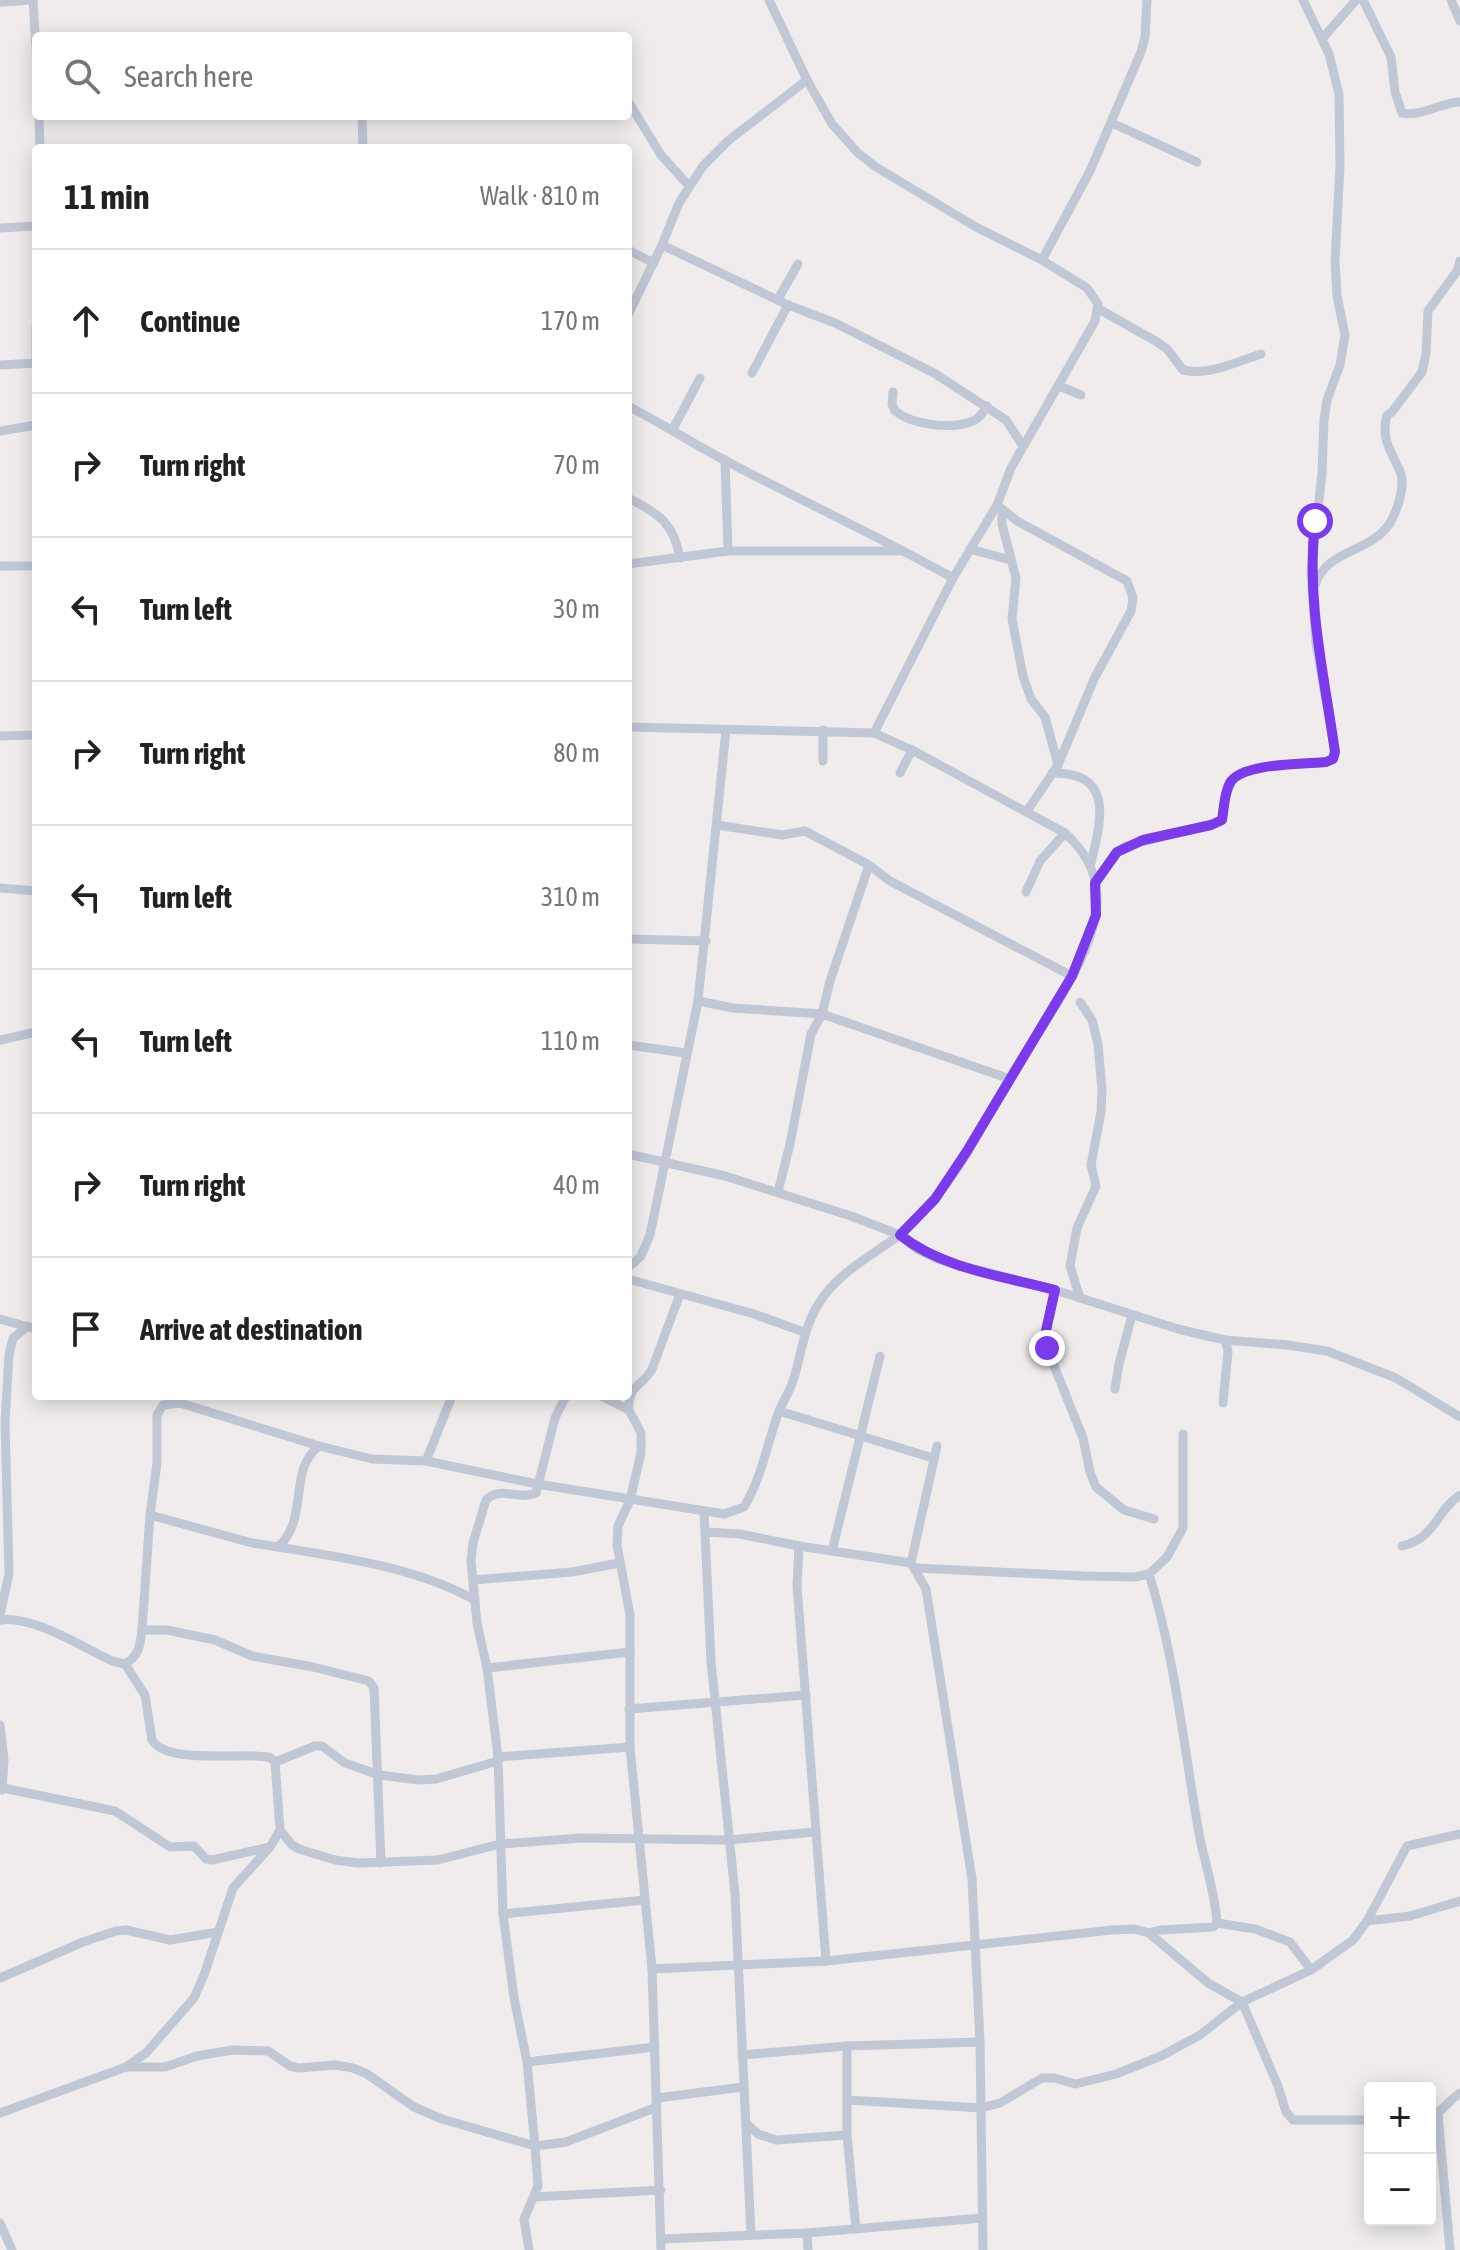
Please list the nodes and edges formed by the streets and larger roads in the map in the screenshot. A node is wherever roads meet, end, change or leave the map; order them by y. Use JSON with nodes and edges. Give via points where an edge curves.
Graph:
{"nodes":[{"id":1,"x":33,"y":0,"type":"edge"},
{"id":2,"x":769,"y":0,"type":"edge"},
{"id":3,"x":1147,"y":0,"type":"edge"},
{"id":4,"x":1303,"y":0,"type":"edge"},
{"id":5,"x":1356,"y":0,"type":"edge"},
{"id":6,"x":1363,"y":0,"type":"edge"},
{"id":7,"x":1451,"y":0,"type":"edge"},
{"id":8,"x":0,"y":2,"type":"edge"},
{"id":9,"x":1460,"y":19,"type":"edge"},
{"id":10,"x":35,"y":32,"type":"edge"},
{"id":11,"x":1322,"y":39,"type":"junction"},
{"id":12,"x":807,"y":80,"type":"junction"},
{"id":13,"x":1460,"y":102,"type":"edge"},
{"id":14,"x":632,"y":108,"type":"edge"},
{"id":15,"x":39,"y":120,"type":"edge"},
{"id":16,"x":362,"y":120,"type":"edge"},
{"id":17,"x":1112,"y":123,"type":"junction"},
{"id":18,"x":40,"y":144,"type":"edge"},
{"id":19,"x":363,"y":144,"type":"edge"},
{"id":20,"x":1197,"y":162,"type":"dead end"},
{"id":21,"x":689,"y":186,"type":"junction"},
{"id":22,"x":32,"y":226,"type":"edge"},
{"id":23,"x":0,"y":228,"type":"edge"},
{"id":24,"x":662,"y":245,"type":"junction"},
{"id":25,"x":632,"y":252,"type":"edge"},
{"id":26,"x":1042,"y":260,"type":"junction"},
{"id":27,"x":1460,"y":261,"type":"edge"},
{"id":28,"x":654,"y":263,"type":"junction"},
{"id":29,"x":798,"y":264,"type":"dead end"},
{"id":30,"x":778,"y":299,"type":"junction"},
{"id":31,"x":788,"y":305,"type":"junction"},
{"id":32,"x":632,"y":307,"type":"edge"},
{"id":33,"x":1099,"y":309,"type":"junction"},
{"id":34,"x":1261,"y":354,"type":"dead end"},
{"id":35,"x":32,"y":364,"type":"edge"},
{"id":36,"x":0,"y":365,"type":"edge"},
{"id":37,"x":752,"y":373,"type":"dead end"},
{"id":38,"x":700,"y":378,"type":"dead end"},
{"id":39,"x":1059,"y":386,"type":"junction"},
{"id":40,"x":893,"y":392,"type":"dead end"},
{"id":41,"x":1081,"y":395,"type":"dead end"},
{"id":42,"x":987,"y":406,"type":"junction"},
{"id":43,"x":632,"y":408,"type":"edge"},
{"id":44,"x":32,"y":426,"type":"edge"},
{"id":45,"x":673,"y":429,"type":"junction"},
{"id":46,"x":0,"y":431,"type":"edge"},
{"id":47,"x":1023,"y":446,"type":"junction"},
{"id":48,"x":725,"y":460,"type":"junction"},
{"id":49,"x":632,"y":501,"type":"edge"},
{"id":50,"x":1000,"y":508,"type":"junction"},
{"id":51,"x":970,"y":549,"type":"junction"},
{"id":52,"x":728,"y":551,"type":"junction"},
{"id":53,"x":905,"y":551,"type":"junction"},
{"id":54,"x":680,"y":558,"type":"junction"},
{"id":55,"x":1010,"y":560,"type":"junction"},
{"id":56,"x":632,"y":564,"type":"edge"},
{"id":57,"x":0,"y":566,"type":"edge"},
{"id":58,"x":32,"y":566,"type":"edge"},
{"id":59,"x":953,"y":578,"type":"junction"},
{"id":60,"x":1312,"y":592,"type":"junction"},
{"id":61,"x":632,"y":727,"type":"edge"},
{"id":62,"x":726,"y":730,"type":"junction"},
{"id":63,"x":823,"y":730,"type":"junction"},
{"id":64,"x":874,"y":733,"type":"junction"},
{"id":65,"x":32,"y":735,"type":"edge"},
{"id":66,"x":0,"y":736,"type":"edge"},
{"id":67,"x":912,"y":750,"type":"junction"},
{"id":68,"x":823,"y":761,"type":"dead end"},
{"id":69,"x":1055,"y":769,"type":"junction"},
{"id":70,"x":900,"y":773,"type":"dead end"},
{"id":71,"x":1027,"y":811,"type":"junction"},
{"id":72,"x":717,"y":825,"type":"junction"},
{"id":73,"x":1065,"y":833,"type":"junction"},
{"id":74,"x":1091,"y":863,"type":"junction"},
{"id":75,"x":869,"y":865,"type":"junction"},
{"id":76,"x":1095,"y":883,"type":"junction"},
{"id":77,"x":0,"y":888,"type":"edge"},
{"id":78,"x":32,"y":891,"type":"edge"},
{"id":79,"x":1026,"y":892,"type":"dead end"},
{"id":80,"x":632,"y":939,"type":"edge"},
{"id":81,"x":706,"y":941,"type":"junction"},
{"id":82,"x":1072,"y":976,"type":"junction"},
{"id":83,"x":698,"y":1001,"type":"junction"},
{"id":84,"x":1080,"y":1002,"type":"dead end"},
{"id":85,"x":822,"y":1014,"type":"junction"},
{"id":86,"x":32,"y":1033,"type":"edge"},
{"id":87,"x":0,"y":1040,"type":"edge"},
{"id":88,"x":632,"y":1046,"type":"edge"},
{"id":89,"x":686,"y":1053,"type":"junction"},
{"id":90,"x":1010,"y":1079,"type":"junction"},
{"id":91,"x":632,"y":1155,"type":"edge"},
{"id":92,"x":667,"y":1162,"type":"junction"},
{"id":93,"x":778,"y":1192,"type":"junction"},
{"id":94,"x":900,"y":1235,"type":"junction"},
{"id":95,"x":632,"y":1263,"type":"edge"},
{"id":96,"x":632,"y":1280,"type":"edge"},
{"id":97,"x":1055,"y":1290,"type":"junction"},
{"id":98,"x":680,"y":1294,"type":"junction"},
{"id":99,"x":1080,"y":1298,"type":"junction"},
{"id":100,"x":1132,"y":1315,"type":"junction"},
{"id":101,"x":0,"y":1319,"type":"edge"},
{"id":102,"x":32,"y":1327,"type":"edge"},
{"id":103,"x":804,"y":1332,"type":"junction"},
{"id":104,"x":1225,"y":1340,"type":"junction"},
{"id":105,"x":880,"y":1356,"type":"dead end"},
{"id":106,"x":1115,"y":1389,"type":"dead end"},
{"id":107,"x":632,"y":1390,"type":"edge"},
{"id":108,"x":167,"y":1400,"type":"edge"},
{"id":109,"x":450,"y":1400,"type":"edge"},
{"id":110,"x":564,"y":1400,"type":"edge"},
{"id":111,"x":609,"y":1400,"type":"edge"},
{"id":112,"x":630,"y":1400,"type":"edge"},
{"id":113,"x":1223,"y":1403,"type":"dead end"},
{"id":114,"x":629,"y":1410,"type":"junction"},
{"id":115,"x":779,"y":1411,"type":"junction"},
{"id":116,"x":1460,"y":1417,"type":"edge"},
{"id":117,"x":860,"y":1434,"type":"junction"},
{"id":118,"x":1183,"y":1434,"type":"dead end"},
{"id":119,"x":319,"y":1446,"type":"junction"},
{"id":120,"x":937,"y":1446,"type":"dead end"},
{"id":121,"x":933,"y":1458,"type":"junction"},
{"id":122,"x":426,"y":1461,"type":"junction"},
{"id":123,"x":537,"y":1484,"type":"junction"},
{"id":124,"x":1460,"y":1495,"type":"edge"},
{"id":125,"x":630,"y":1500,"type":"junction"},
{"id":126,"x":704,"y":1511,"type":"junction"},
{"id":127,"x":150,"y":1515,"type":"junction"},
{"id":128,"x":1154,"y":1519,"type":"dead end"},
{"id":129,"x":706,"y":1532,"type":"junction"},
{"id":130,"x":799,"y":1546,"type":"junction"},
{"id":131,"x":1402,"y":1546,"type":"dead end"},
{"id":132,"x":278,"y":1547,"type":"junction"},
{"id":133,"x":832,"y":1551,"type":"junction"},
{"id":134,"x":4,"y":1557,"type":"edge"},
{"id":135,"x":619,"y":1563,"type":"junction"},
{"id":136,"x":914,"y":1565,"type":"junction"},
{"id":137,"x":1149,"y":1574,"type":"junction"},
{"id":138,"x":473,"y":1580,"type":"junction"},
{"id":139,"x":475,"y":1600,"type":"junction"},
{"id":140,"x":0,"y":1618,"type":"edge"},
{"id":141,"x":142,"y":1630,"type":"junction"},
{"id":142,"x":630,"y":1652,"type":"junction"},
{"id":143,"x":125,"y":1664,"type":"junction"},
{"id":144,"x":487,"y":1668,"type":"junction"},
{"id":145,"x":806,"y":1695,"type":"junction"},
{"id":146,"x":715,"y":1701,"type":"junction"},
{"id":147,"x":629,"y":1709,"type":"junction"},
{"id":148,"x":0,"y":1725,"type":"edge"},
{"id":149,"x":630,"y":1747,"type":"junction"},
{"id":150,"x":498,"y":1759,"type":"junction"},
{"id":151,"x":275,"y":1762,"type":"junction"},
{"id":152,"x":379,"y":1775,"type":"junction"},
{"id":153,"x":2,"y":1790,"type":"edge"},
{"id":154,"x":280,"y":1830,"type":"junction"},
{"id":155,"x":815,"y":1832,"type":"junction"},
{"id":156,"x":1460,"y":1834,"type":"edge"},
{"id":157,"x":639,"y":1837,"type":"junction"},
{"id":158,"x":728,"y":1840,"type":"junction"},
{"id":159,"x":500,"y":1844,"type":"junction"},
{"id":160,"x":270,"y":1847,"type":"junction"},
{"id":161,"x":381,"y":1863,"type":"junction"},
{"id":162,"x":644,"y":1900,"type":"junction"},
{"id":163,"x":1460,"y":1901,"type":"edge"},
{"id":164,"x":503,"y":1914,"type":"junction"},
{"id":165,"x":1367,"y":1921,"type":"junction"},
{"id":166,"x":1217,"y":1923,"type":"junction"},
{"id":167,"x":218,"y":1932,"type":"junction"},
{"id":168,"x":1149,"y":1933,"type":"junction"},
{"id":169,"x":973,"y":1945,"type":"junction"},
{"id":170,"x":826,"y":1961,"type":"junction"},
{"id":171,"x":739,"y":1964,"type":"junction"},
{"id":172,"x":652,"y":1969,"type":"junction"},
{"id":173,"x":1311,"y":1970,"type":"junction"},
{"id":174,"x":0,"y":1978,"type":"edge"},
{"id":175,"x":1242,"y":2002,"type":"junction"},
{"id":176,"x":980,"y":2042,"type":"junction"},
{"id":177,"x":847,"y":2046,"type":"junction"},
{"id":178,"x":655,"y":2047,"type":"junction"},
{"id":179,"x":742,"y":2055,"type":"junction"},
{"id":180,"x":527,"y":2062,"type":"junction"},
{"id":181,"x":126,"y":2067,"type":"junction"},
{"id":182,"x":743,"y":2087,"type":"junction"},
{"id":183,"x":1460,"y":2093,"type":"edge"},
{"id":184,"x":847,"y":2100,"type":"junction"},
{"id":185,"x":657,"y":2103,"type":"junction"},
{"id":186,"x":981,"y":2108,"type":"junction"},
{"id":187,"x":0,"y":2113,"type":"edge"},
{"id":188,"x":1436,"y":2113,"type":"edge"},
{"id":189,"x":1364,"y":2120,"type":"edge"},
{"id":190,"x":747,"y":2124,"type":"junction"},
{"id":191,"x":1436,"y":2132,"type":"edge"},
{"id":192,"x":847,"y":2135,"type":"junction"},
{"id":193,"x":535,"y":2146,"type":"junction"},
{"id":194,"x":661,"y":2190,"type":"junction"},
{"id":195,"x":535,"y":2197,"type":"junction"},
{"id":196,"x":982,"y":2218,"type":"junction"},
{"id":197,"x":0,"y":2223,"type":"edge"},
{"id":198,"x":856,"y":2229,"type":"junction"},
{"id":199,"x":807,"y":2233,"type":"junction"},
{"id":200,"x":751,"y":2235,"type":"junction"},
{"id":201,"x":661,"y":2239,"type":"junction"},
{"id":202,"x":9,"y":2249,"type":"edge"},
{"id":203,"x":529,"y":2250,"type":"edge"},
{"id":204,"x":661,"y":2250,"type":"edge"},
{"id":205,"x":808,"y":2250,"type":"edge"},
{"id":206,"x":983,"y":2250,"type":"edge"},
{"id":207,"x":1450,"y":2250,"type":"edge"}],
"edges":[{"from":1,"to":8,"type":"street"},
{"from":1,"to":10,"type":"street"},
{"from":2,"to":12,"type":"street"},
{"from":3,"to":17,"type":"street","via":[[1141,52]]},
{"from":4,"to":11,"type":"street"},
{"from":5,"to":11,"type":"street"},
{"from":6,"to":13,"type":"street","via":[[1391,57],[1402,113]]},
{"from":7,"to":9,"type":"street"},
{"from":11,"to":60,"type":"street","via":[[1339,94],[1335,262],[1345,335],[1324,420]]},
{"from":12,"to":21,"type":"street","via":[[715,151]]},
{"from":12,"to":26,"type":"street","via":[[832,124],[876,167]]},
{"from":14,"to":21,"type":"street","via":[[661,155]]},
{"from":15,"to":18,"type":"street"},
{"from":16,"to":19,"type":"street"},
{"from":17,"to":20,"type":"street"},
{"from":17,"to":26,"type":"street"},
{"from":21,"to":24,"type":"street"},
{"from":22,"to":23,"type":"street"},
{"from":24,"to":28,"type":"street"},
{"from":24,"to":30,"type":"street"},
{"from":25,"to":28,"type":"street"},
{"from":26,"to":33,"type":"street","via":[[1087,288]]},
{"from":27,"to":60,"type":"street","via":[[1428,311],[1422,372],[1385,421],[1388,450],[1402,481],[1389,524],[1371,540],[1331,560],[1320,570]]},
{"from":28,"to":32,"type":"street"},
{"from":29,"to":30,"type":"street"},
{"from":30,"to":31,"type":"street"},
{"from":31,"to":37,"type":"street"},
{"from":31,"to":42,"type":"street","via":[[934,373]]},
{"from":33,"to":34,"type":"street","via":[[1167,349],[1183,370],[1214,369]]},
{"from":33,"to":39,"type":"street"},
{"from":35,"to":36,"type":"street"},
{"from":38,"to":45,"type":"street"},
{"from":39,"to":41,"type":"street"},
{"from":39,"to":47,"type":"street"},
{"from":40,"to":42,"type":"street","via":[[895,411],[914,421],[969,422]]},
{"from":42,"to":47,"type":"street","via":[[1006,420]]},
{"from":43,"to":45,"type":"street"},
{"from":44,"to":46,"type":"street"},
{"from":45,"to":48,"type":"street"},
{"from":47,"to":50,"type":"street"},
{"from":48,"to":52,"type":"street"},
{"from":48,"to":53,"type":"street"},
{"from":49,"to":54,"type":"street","via":[[664,521],[676,537]]},
{"from":50,"to":51,"type":"street"},
{"from":50,"to":55,"type":"street"},
{"from":50,"to":69,"type":"street","via":[[1127,581],[1133,598]]},
{"from":51,"to":55,"type":"street"},
{"from":51,"to":59,"type":"street"},
{"from":52,"to":53,"type":"street"},
{"from":52,"to":54,"type":"street"},
{"from":53,"to":59,"type":"street"},
{"from":54,"to":56,"type":"street"},
{"from":55,"to":69,"type":"street","via":[[1016,578],[1012,619],[1023,676],[1045,717]]},
{"from":57,"to":58,"type":"street"},
{"from":59,"to":64,"type":"street"},
{"from":60,"to":76,"type":"street","via":[[1333,759],[1237,774],[1222,820],[1126,846]]},
{"from":61,"to":62,"type":"street"},
{"from":62,"to":63,"type":"street"},
{"from":62,"to":72,"type":"street"},
{"from":63,"to":64,"type":"street"},
{"from":63,"to":68,"type":"street"},
{"from":64,"to":67,"type":"street"},
{"from":65,"to":66,"type":"street"},
{"from":67,"to":70,"type":"street"},
{"from":67,"to":71,"type":"street"},
{"from":69,"to":71,"type":"street"},
{"from":69,"to":74,"type":"street","via":[[1085,778],[1097,794],[1101,822]]},
{"from":71,"to":73,"type":"street"},
{"from":72,"to":75,"type":"street","via":[[782,835],[805,831]]},
{"from":72,"to":81,"type":"street"},
{"from":73,"to":74,"type":"street"},
{"from":73,"to":79,"type":"street","via":[[1040,861]]},
{"from":74,"to":76,"type":"street"},
{"from":75,"to":82,"type":"street"},
{"from":75,"to":85,"type":"street"},
{"from":76,"to":82,"type":"street","via":[[1096,915]]},
{"from":77,"to":78,"type":"street"},
{"from":80,"to":81,"type":"street"},
{"from":81,"to":83,"type":"street"},
{"from":82,"to":90,"type":"street"},
{"from":83,"to":85,"type":"street"},
{"from":83,"to":89,"type":"street"},
{"from":84,"to":99,"type":"street","via":[[1098,1044],[1102,1090],[1091,1165],[1096,1186],[1077,1228],[1070,1266]]},
{"from":85,"to":90,"type":"street"},
{"from":85,"to":93,"type":"street","via":[[811,1034]]},
{"from":86,"to":87,"type":"street"},
{"from":88,"to":89,"type":"street"},
{"from":89,"to":92,"type":"street"},
{"from":90,"to":94,"type":"street","via":[[935,1199]]},
{"from":91,"to":92,"type":"street"},
{"from":92,"to":93,"type":"street"},
{"from":92,"to":95,"type":"street","via":[[646,1247]]},
{"from":93,"to":94,"type":"street"},
{"from":94,"to":97,"type":"street","via":[[940,1260]]},
{"from":94,"to":103,"type":"street","via":[[838,1279]]},
{"from":96,"to":98,"type":"street"},
{"from":97,"to":99,"type":"street"},
{"from":97,"to":128,"type":"street","via":[[1047,1348],[1083,1438],[1096,1487],[1124,1510]]},
{"from":98,"to":103,"type":"street"},
{"from":98,"to":107,"type":"street","via":[[647,1379]]},
{"from":99,"to":100,"type":"street"},
{"from":100,"to":104,"type":"street"},
{"from":100,"to":106,"type":"street"},
{"from":101,"to":102,"type":"street"},
{"from":102,"to":134,"type":"street","via":[[13,1338],[9,1355]]},
{"from":103,"to":115,"type":"street","via":[[794,1380]]},
{"from":104,"to":113,"type":"street"},
{"from":104,"to":116,"type":"street","via":[[1327,1351],[1396,1378]]},
{"from":105,"to":117,"type":"street"},
{"from":108,"to":119,"type":"street"},
{"from":108,"to":127,"type":"street","via":[[157,1415]]},
{"from":109,"to":122,"type":"street"},
{"from":110,"to":123,"type":"street"},
{"from":111,"to":114,"type":"street"},
{"from":112,"to":114,"type":"street"},
{"from":114,"to":125,"type":"street","via":[[641,1433]]},
{"from":115,"to":117,"type":"street"},
{"from":115,"to":126,"type":"street","via":[[756,1487],[744,1507],[724,1514]]},
{"from":117,"to":121,"type":"street"},
{"from":117,"to":133,"type":"street"},
{"from":118,"to":137,"type":"street","via":[[1183,1528],[1167,1557]]},
{"from":119,"to":122,"type":"street","via":[[372,1459]]},
{"from":119,"to":132,"type":"street","via":[[305,1459],[292,1526]]},
{"from":120,"to":121,"type":"street"},
{"from":121,"to":136,"type":"street"},
{"from":122,"to":123,"type":"street"},
{"from":123,"to":125,"type":"street"},
{"from":123,"to":138,"type":"street","via":[[532,1496],[496,1493],[486,1500],[473,1543]]},
{"from":124,"to":131,"type":"street","via":[[1427,1535]]},
{"from":125,"to":126,"type":"street"},
{"from":125,"to":135,"type":"street","via":[[618,1526]]},
{"from":126,"to":129,"type":"street"},
{"from":127,"to":132,"type":"street"},
{"from":127,"to":141,"type":"street"},
{"from":129,"to":130,"type":"street"},
{"from":129,"to":146,"type":"street"},
{"from":130,"to":133,"type":"street"},
{"from":130,"to":145,"type":"street"},
{"from":132,"to":139,"type":"street","via":[[391,1568]]},
{"from":133,"to":136,"type":"street"},
{"from":134,"to":140,"type":"street","via":[[9,1574]]},
{"from":135,"to":138,"type":"street"},
{"from":135,"to":142,"type":"street","via":[[630,1615]]},
{"from":136,"to":137,"type":"street","via":[[1097,1577]]},
{"from":136,"to":169,"type":"street","via":[[926,1589],[958,1785],[972,1879]]},
{"from":137,"to":166,"type":"street","via":[[1184,1730]]},
{"from":138,"to":139,"type":"street"},
{"from":139,"to":144,"type":"street"},
{"from":140,"to":143,"type":"street","via":[[25,1622]]},
{"from":141,"to":143,"type":"street","via":[[140,1649]]},
{"from":141,"to":152,"type":"street","via":[[215,1640],[252,1656],[369,1681],[374,1688]]},
{"from":142,"to":144,"type":"street"},
{"from":142,"to":147,"type":"street"},
{"from":143,"to":151,"type":"street","via":[[145,1695],[156,1746],[198,1756],[259,1755]]},
{"from":144,"to":150,"type":"street"},
{"from":145,"to":146,"type":"street"},
{"from":145,"to":155,"type":"street"},
{"from":146,"to":147,"type":"street"},
{"from":146,"to":158,"type":"street"},
{"from":147,"to":149,"type":"street"},
{"from":148,"to":153,"type":"street"},
{"from":149,"to":150,"type":"street"},
{"from":149,"to":157,"type":"street"},
{"from":150,"to":152,"type":"street","via":[[427,1780]]},
{"from":150,"to":159,"type":"street"},
{"from":151,"to":152,"type":"street","via":[[322,1746],[345,1763]]},
{"from":151,"to":154,"type":"street"},
{"from":152,"to":161,"type":"street"},
{"from":153,"to":160,"type":"street","via":[[115,1811],[170,1847],[194,1846],[206,1859]]},
{"from":154,"to":160,"type":"street"},
{"from":154,"to":161,"type":"street","via":[[292,1845],[313,1854]]},
{"from":155,"to":158,"type":"street"},
{"from":155,"to":170,"type":"street"},
{"from":156,"to":165,"type":"street","via":[[1407,1846]]},
{"from":157,"to":158,"type":"street"},
{"from":157,"to":159,"type":"street"},
{"from":157,"to":162,"type":"street"},
{"from":158,"to":171,"type":"street"},
{"from":159,"to":161,"type":"street","via":[[438,1860]]},
{"from":159,"to":164,"type":"street"},
{"from":160,"to":167,"type":"street","via":[[233,1888]]},
{"from":162,"to":164,"type":"street"},
{"from":162,"to":172,"type":"street"},
{"from":163,"to":165,"type":"street","via":[[1410,1916]]},
{"from":164,"to":180,"type":"street"},
{"from":165,"to":173,"type":"street","via":[[1353,1940]]},
{"from":166,"to":168,"type":"street"},
{"from":166,"to":173,"type":"street","via":[[1290,1942]]},
{"from":167,"to":174,"type":"street","via":[[170,1940],[116,1931]]},
{"from":167,"to":181,"type":"street","via":[[194,1998],[146,2053]]},
{"from":168,"to":169,"type":"street","via":[[1112,1930]]},
{"from":168,"to":175,"type":"street","via":[[1208,1983]]},
{"from":169,"to":170,"type":"street"},
{"from":169,"to":176,"type":"street"},
{"from":170,"to":171,"type":"street"},
{"from":171,"to":172,"type":"street"},
{"from":171,"to":179,"type":"street"},
{"from":172,"to":178,"type":"street"},
{"from":173,"to":175,"type":"street"},
{"from":175,"to":186,"type":"street","via":[[1200,2035],[1161,2056],[1075,2084],[1042,2078]]},
{"from":175,"to":189,"type":"street","via":[[1289,2117],[1299,2122]]},
{"from":176,"to":177,"type":"street"},
{"from":176,"to":186,"type":"street"},
{"from":177,"to":179,"type":"street"},
{"from":177,"to":184,"type":"street"},
{"from":178,"to":180,"type":"street"},
{"from":178,"to":185,"type":"street"},
{"from":179,"to":182,"type":"street"},
{"from":180,"to":193,"type":"street"},
{"from":181,"to":187,"type":"street"},
{"from":181,"to":193,"type":"street","via":[[165,2067],[233,2050],[268,2051],[299,2068],[353,2068],[442,2119]]},
{"from":182,"to":185,"type":"street"},
{"from":182,"to":190,"type":"street"},
{"from":183,"to":188,"type":"street"},
{"from":184,"to":186,"type":"street"},
{"from":184,"to":192,"type":"street"},
{"from":185,"to":193,"type":"street","via":[[566,2142]]},
{"from":185,"to":194,"type":"street"},
{"from":186,"to":196,"type":"street"},
{"from":190,"to":192,"type":"street","via":[[776,2140]]},
{"from":190,"to":200,"type":"street"},
{"from":191,"to":207,"type":"street"},
{"from":192,"to":198,"type":"street"},
{"from":193,"to":195,"type":"street"},
{"from":194,"to":195,"type":"street"},
{"from":194,"to":201,"type":"street"},
{"from":195,"to":203,"type":"street","via":[[524,2219]]},
{"from":196,"to":198,"type":"street"},
{"from":196,"to":206,"type":"street"},
{"from":197,"to":202,"type":"street"},
{"from":198,"to":199,"type":"street"},
{"from":199,"to":200,"type":"street"},
{"from":199,"to":205,"type":"street"},
{"from":200,"to":201,"type":"street"},
{"from":201,"to":204,"type":"street"}]}
